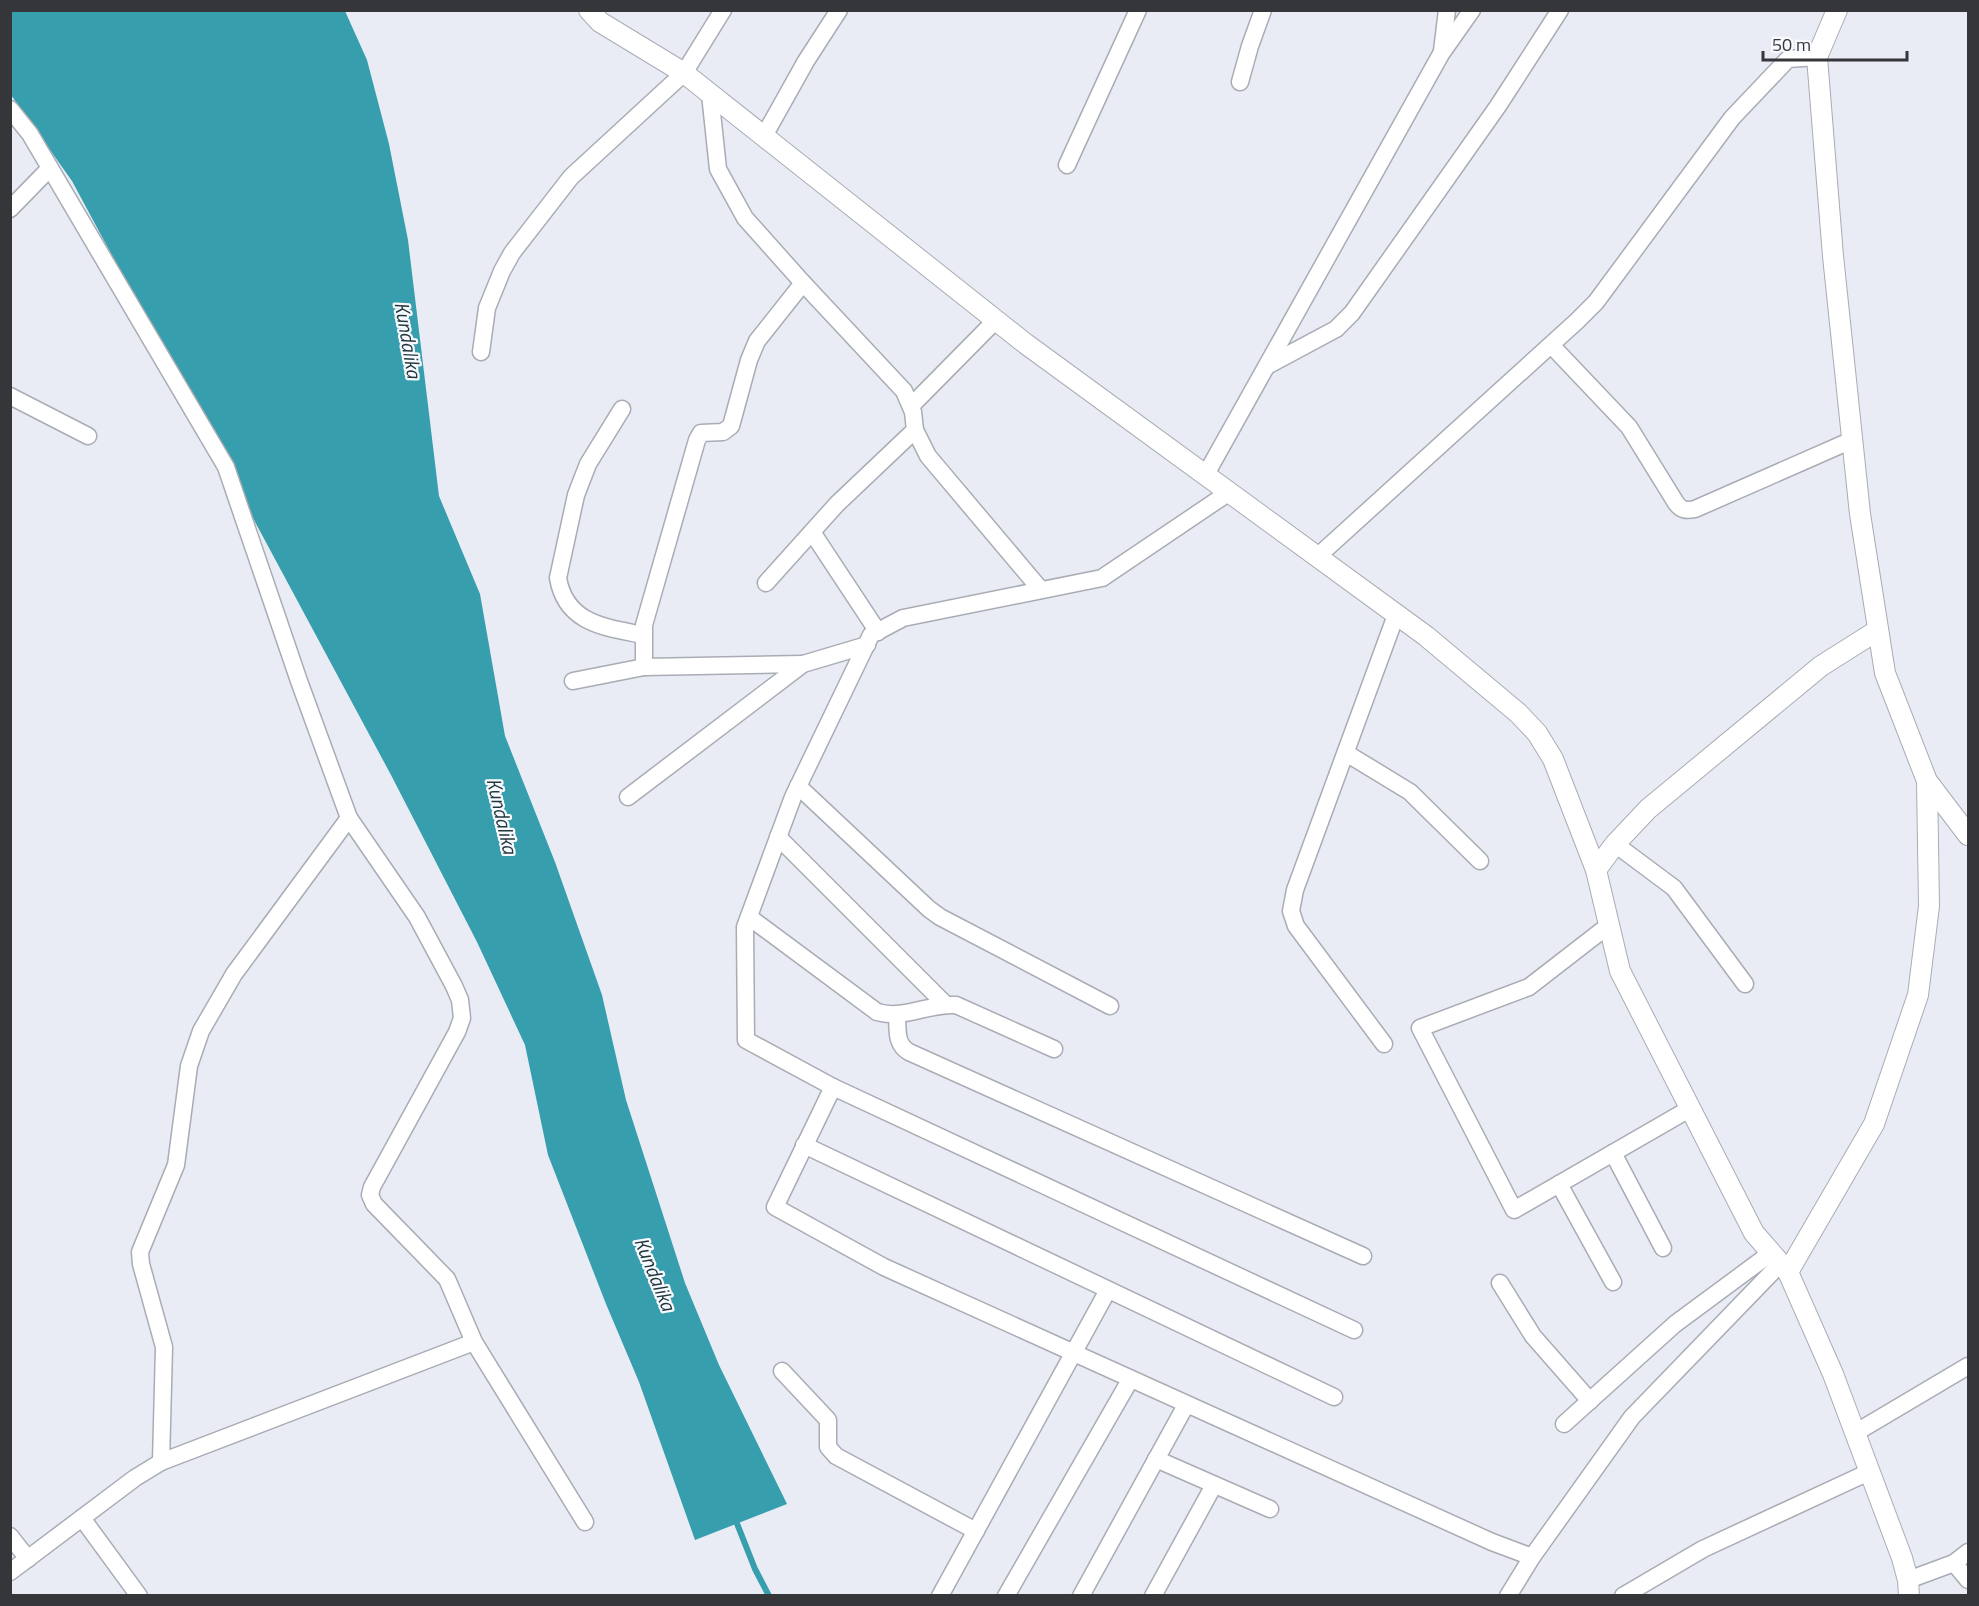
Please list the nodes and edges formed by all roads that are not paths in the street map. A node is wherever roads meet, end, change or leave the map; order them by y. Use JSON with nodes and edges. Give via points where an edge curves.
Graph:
{"nodes":[{"id":1,"x":589,"y":10,"type":"edge"},
{"id":2,"x":723,"y":10,"type":"edge"},
{"id":3,"x":839,"y":10,"type":"edge"},
{"id":4,"x":1138,"y":10,"type":"edge"},
{"id":5,"x":1263,"y":10,"type":"edge"},
{"id":6,"x":1448,"y":10,"type":"edge"},
{"id":7,"x":1472,"y":10,"type":"edge"},
{"id":8,"x":1560,"y":10,"type":"edge"},
{"id":9,"x":1837,"y":10,"type":"edge"},
{"id":10,"x":1442,"y":54,"type":"junction"},
{"id":11,"x":1816,"y":57,"type":"junction"},
{"id":12,"x":684,"y":73,"type":"junction"},
{"id":13,"x":1240,"y":82,"type":"dead end"},
{"id":14,"x":710,"y":94,"type":"junction"},
{"id":15,"x":10,"y":109,"type":"edge"},
{"id":16,"x":764,"y":136,"type":"junction"},
{"id":17,"x":1067,"y":165,"type":"dead end"},
{"id":18,"x":50,"y":168,"type":"junction"},
{"id":19,"x":10,"y":209,"type":"edge"},
{"id":20,"x":803,"y":283,"type":"junction"},
{"id":21,"x":996,"y":320,"type":"junction"},
{"id":22,"x":1552,"y":346,"type":"junction"},
{"id":23,"x":481,"y":352,"type":"dead end"},
{"id":24,"x":1267,"y":366,"type":"junction"},
{"id":25,"x":10,"y":396,"type":"edge"},
{"id":26,"x":911,"y":406,"type":"junction"},
{"id":27,"x":622,"y":409,"type":"dead end"},
{"id":28,"x":915,"y":430,"type":"junction"},
{"id":29,"x":88,"y":436,"type":"dead end"},
{"id":30,"x":1852,"y":440,"type":"junction"},
{"id":31,"x":1205,"y":476,"type":"junction"},
{"id":32,"x":1228,"y":493,"type":"junction"},
{"id":33,"x":812,"y":532,"type":"junction"},
{"id":34,"x":1310,"y":552,"type":"junction"},
{"id":35,"x":766,"y":583,"type":"dead end"},
{"id":36,"x":1041,"y":590,"type":"junction"},
{"id":37,"x":1396,"y":615,"type":"junction"},
{"id":38,"x":1878,"y":630,"type":"junction"},
{"id":39,"x":878,"y":632,"type":"junction"},
{"id":40,"x":643,"y":635,"type":"junction"},
{"id":41,"x":867,"y":645,"type":"junction"},
{"id":42,"x":803,"y":664,"type":"junction"},
{"id":43,"x":644,"y":667,"type":"junction"},
{"id":44,"x":573,"y":681,"type":"dead end"},
{"id":45,"x":1346,"y":753,"type":"junction"},
{"id":46,"x":1927,"y":781,"type":"junction"},
{"id":47,"x":798,"y":786,"type":"junction"},
{"id":48,"x":628,"y":797,"type":"dead end"},
{"id":49,"x":349,"y":818,"type":"junction"},
{"id":50,"x":1968,"y":835,"type":"edge"},
{"id":51,"x":778,"y":837,"type":"junction"},
{"id":52,"x":1615,"y":844,"type":"junction"},
{"id":53,"x":1480,"y":861,"type":"dead end"},
{"id":54,"x":1596,"y":870,"type":"junction"},
{"id":55,"x":749,"y":917,"type":"junction"},
{"id":56,"x":1609,"y":925,"type":"junction"},
{"id":57,"x":1745,"y":984,"type":"dead end"},
{"id":58,"x":946,"y":1005,"type":"junction"},
{"id":59,"x":1110,"y":1006,"type":"dead end"},
{"id":60,"x":897,"y":1015,"type":"junction"},
{"id":61,"x":1384,"y":1044,"type":"dead end"},
{"id":62,"x":1054,"y":1049,"type":"dead end"},
{"id":63,"x":833,"y":1087,"type":"junction"},
{"id":64,"x":1690,"y":1108,"type":"junction"},
{"id":65,"x":804,"y":1145,"type":"junction"},
{"id":66,"x":1613,"y":1153,"type":"junction"},
{"id":67,"x":1558,"y":1184,"type":"junction"},
{"id":68,"x":1663,"y":1248,"type":"dead end"},
{"id":69,"x":1363,"y":1256,"type":"dead end"},
{"id":70,"x":1780,"y":1263,"type":"junction"},
{"id":71,"x":1612,"y":1282,"type":"dead end"},
{"id":72,"x":1500,"y":1283,"type":"dead end"},
{"id":73,"x":1108,"y":1290,"type":"junction"},
{"id":74,"x":1354,"y":1330,"type":"dead end"},
{"id":75,"x":474,"y":1342,"type":"junction"},
{"id":76,"x":1073,"y":1354,"type":"junction"},
{"id":77,"x":1968,"y":1366,"type":"edge"},
{"id":78,"x":782,"y":1371,"type":"dead end"},
{"id":79,"x":1130,"y":1380,"type":"junction"},
{"id":80,"x":1334,"y":1397,"type":"dead end"},
{"id":81,"x":1590,"y":1401,"type":"junction"},
{"id":82,"x":1186,"y":1405,"type":"junction"},
{"id":83,"x":1564,"y":1424,"type":"dead end"},
{"id":84,"x":1855,"y":1433,"type":"junction"},
{"id":85,"x":1156,"y":1459,"type":"junction"},
{"id":86,"x":161,"y":1462,"type":"junction"},
{"id":87,"x":1869,"y":1472,"type":"junction"},
{"id":88,"x":1214,"y":1485,"type":"junction"},
{"id":89,"x":1270,"y":1509,"type":"dead end"},
{"id":90,"x":82,"y":1518,"type":"junction"},
{"id":91,"x":585,"y":1522,"type":"dead end"},
{"id":92,"x":976,"y":1531,"type":"junction"},
{"id":93,"x":10,"y":1536,"type":"edge"},
{"id":94,"x":1968,"y":1552,"type":"edge"},
{"id":95,"x":1532,"y":1557,"type":"junction"},
{"id":96,"x":28,"y":1559,"type":"junction"},
{"id":97,"x":1954,"y":1563,"type":"junction"},
{"id":98,"x":10,"y":1572,"type":"edge"},
{"id":99,"x":1968,"y":1580,"type":"edge"},
{"id":100,"x":1909,"y":1588,"type":"edge"},
{"id":101,"x":139,"y":1596,"type":"edge"},
{"id":102,"x":940,"y":1596,"type":"edge"},
{"id":103,"x":1006,"y":1596,"type":"edge"},
{"id":104,"x":1081,"y":1596,"type":"edge"},
{"id":105,"x":1153,"y":1596,"type":"edge"},
{"id":106,"x":1508,"y":1596,"type":"edge"},
{"id":107,"x":1623,"y":1596,"type":"edge"}],
"edges":[{"from":1,"to":12,"type":"street","via":[[600,22]]},
{"from":2,"to":12,"type":"street"},
{"from":3,"to":16,"type":"street"},
{"from":4,"to":17,"type":"street"},
{"from":5,"to":13,"type":"street"},
{"from":6,"to":10,"type":"street"},
{"from":7,"to":10,"type":"street"},
{"from":8,"to":24,"type":"street","via":[[1498,106],[1352,313],[1336,329]]},
{"from":9,"to":11,"type":"street"},
{"from":10,"to":24,"type":"street"},
{"from":11,"to":22,"type":"street","via":[[1788,59],[1732,118],[1596,302]]},
{"from":11,"to":30,"type":"street"},
{"from":12,"to":14,"type":"street"},
{"from":12,"to":23,"type":"street","via":[[571,177],[512,253],[487,308]]},
{"from":14,"to":16,"type":"street"},
{"from":14,"to":20,"type":"street","via":[[718,169],[745,218]]},
{"from":15,"to":18,"type":"street"},
{"from":16,"to":21,"type":"street"},
{"from":18,"to":19,"type":"street"},
{"from":18,"to":49,"type":"street","via":[[226,467]]},
{"from":20,"to":26,"type":"street","via":[[904,391]]},
{"from":20,"to":40,"type":"street","via":[[757,341],[731,426],[723,432],[701,433],[697,440]]},
{"from":21,"to":26,"type":"street"},
{"from":21,"to":31,"type":"street"},
{"from":22,"to":30,"type":"street","via":[[1629,427],[1680,508],[1695,509]]},
{"from":22,"to":34,"type":"street"},
{"from":24,"to":31,"type":"street"},
{"from":25,"to":29,"type":"street"},
{"from":26,"to":28,"type":"street"},
{"from":27,"to":40,"type":"street","via":[[588,464],[576,495],[558,578],[568,605],[580,616],[598,625]]},
{"from":28,"to":33,"type":"street"},
{"from":28,"to":36,"type":"street","via":[[928,456]]},
{"from":30,"to":38,"type":"street"},
{"from":31,"to":32,"type":"street"},
{"from":32,"to":34,"type":"street"},
{"from":32,"to":36,"type":"street","via":[[1102,578]]},
{"from":33,"to":35,"type":"street"},
{"from":33,"to":39,"type":"street"},
{"from":34,"to":37,"type":"street"},
{"from":36,"to":39,"type":"street","via":[[903,618]]},
{"from":37,"to":45,"type":"street"},
{"from":37,"to":54,"type":"street","via":[[1518,713],[1537,734],[1553,759]]},
{"from":38,"to":46,"type":"street","via":[[1885,674]]},
{"from":38,"to":52,"type":"street","via":[[1821,666],[1648,809]]},
{"from":39,"to":41,"type":"street","via":[[871,635]]},
{"from":40,"to":43,"type":"street"},
{"from":41,"to":42,"type":"street"},
{"from":41,"to":47,"type":"street"},
{"from":42,"to":43,"type":"street"},
{"from":42,"to":48,"type":"street"},
{"from":43,"to":44,"type":"street"},
{"from":45,"to":53,"type":"street","via":[[1410,792]]},
{"from":45,"to":61,"type":"street","via":[[1295,890],[1291,911],[1296,926]]},
{"from":46,"to":50,"type":"street"},
{"from":46,"to":70,"type":"street","via":[[1929,906],[1918,995],[1874,1124]]},
{"from":47,"to":51,"type":"street"},
{"from":47,"to":59,"type":"street","via":[[940,917]]},
{"from":49,"to":75,"type":"street","via":[[417,917],[454,986],[462,1018],[370,1195],[374,1204],[447,1279]]},
{"from":49,"to":86,"type":"street","via":[[234,974],[192,1053],[176,1165],[140,1252],[164,1347]]},
{"from":51,"to":55,"type":"street"},
{"from":51,"to":58,"type":"street"},
{"from":52,"to":54,"type":"street"},
{"from":52,"to":57,"type":"street","via":[[1674,888]]},
{"from":54,"to":56,"type":"street"},
{"from":55,"to":60,"type":"street","via":[[870,1008]]},
{"from":55,"to":63,"type":"street","via":[[746,1040]]},
{"from":56,"to":64,"type":"street","via":[[1620,970]]},
{"from":56,"to":67,"type":"street","via":[[1529,987],[1420,1028],[1514,1210]]},
{"from":58,"to":60,"type":"street"},
{"from":58,"to":62,"type":"street","via":[[963,1008]]},
{"from":60,"to":69,"type":"street","via":[[899,1042],[909,1052]]},
{"from":63,"to":65,"type":"street"},
{"from":63,"to":74,"type":"street"},
{"from":64,"to":66,"type":"street"},
{"from":64,"to":70,"type":"street","via":[[1754,1233]]},
{"from":65,"to":73,"type":"street"},
{"from":65,"to":76,"type":"street","via":[[775,1207],[884,1266]]},
{"from":66,"to":67,"type":"street"},
{"from":66,"to":68,"type":"street"},
{"from":67,"to":71,"type":"street"},
{"from":70,"to":81,"type":"street","via":[[1675,1324]]},
{"from":70,"to":84,"type":"street","via":[[1833,1374]]},
{"from":70,"to":95,"type":"street","via":[[1632,1418]]},
{"from":72,"to":81,"type":"street","via":[[1533,1336]]},
{"from":73,"to":76,"type":"street"},
{"from":73,"to":80,"type":"street"},
{"from":75,"to":86,"type":"street"},
{"from":75,"to":91,"type":"street"},
{"from":76,"to":79,"type":"street"},
{"from":76,"to":92,"type":"street"},
{"from":77,"to":84,"type":"street"},
{"from":78,"to":92,"type":"street","via":[[828,1420],[828,1447],[836,1456]]},
{"from":79,"to":82,"type":"street"},
{"from":79,"to":103,"type":"street"},
{"from":81,"to":83,"type":"street"},
{"from":82,"to":85,"type":"street"},
{"from":82,"to":95,"type":"street"},
{"from":84,"to":87,"type":"street"},
{"from":85,"to":88,"type":"street"},
{"from":85,"to":104,"type":"street"},
{"from":86,"to":90,"type":"street"},
{"from":87,"to":100,"type":"street"},
{"from":87,"to":107,"type":"street","via":[[1703,1549]]},
{"from":88,"to":89,"type":"street"},
{"from":88,"to":105,"type":"street"},
{"from":90,"to":96,"type":"street"},
{"from":90,"to":101,"type":"street"},
{"from":92,"to":102,"type":"street"},
{"from":93,"to":96,"type":"street"},
{"from":94,"to":97,"type":"street"},
{"from":95,"to":106,"type":"street"},
{"from":96,"to":98,"type":"street"},
{"from":97,"to":99,"type":"street"},
{"from":97,"to":100,"type":"street"}]}
